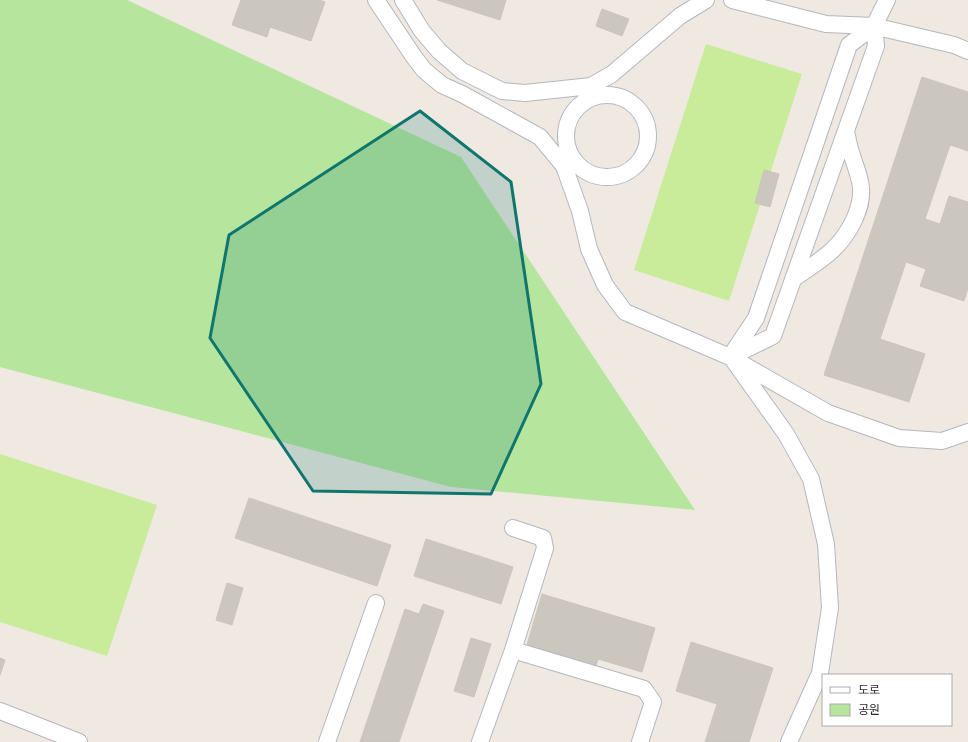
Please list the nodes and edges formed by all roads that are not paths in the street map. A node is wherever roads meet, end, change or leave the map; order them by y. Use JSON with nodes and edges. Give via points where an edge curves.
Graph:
{"nodes":[{"id":1,"x":376,"y":0,"type":"edge"},
{"id":2,"x":403,"y":0,"type":"edge"},
{"id":3,"x":706,"y":0,"type":"edge"},
{"id":4,"x":732,"y":0,"type":"edge"},
{"id":5,"x":887,"y":0,"type":"edge"},
{"id":6,"x":874,"y":26,"type":"junction"},
{"id":7,"x":968,"y":51,"type":"edge"},
{"id":8,"x":591,"y":86,"type":"junction"},
{"id":9,"x":573,"y":112,"type":"junction"},
{"id":10,"x":846,"y":132,"type":"junction"},
{"id":11,"x":565,"y":138,"type":"junction"},
{"id":12,"x":564,"y":166,"type":"junction"},
{"id":13,"x":793,"y":279,"type":"junction"},
{"id":14,"x":730,"y":357,"type":"junction"},
{"id":15,"x":968,"y":432,"type":"edge"},
{"id":16,"x":512,"y":528,"type":"dead end"},
{"id":17,"x":376,"y":603,"type":"dead end"},
{"id":18,"x":513,"y":650,"type":"junction"},
{"id":19,"x":0,"y":711,"type":"edge"},
{"id":20,"x":79,"y":742,"type":"edge"},
{"id":21,"x":327,"y":742,"type":"edge"},
{"id":22,"x":480,"y":742,"type":"edge"},
{"id":23,"x":640,"y":742,"type":"edge"},
{"id":24,"x":789,"y":742,"type":"edge"}],
"edges":[{"from":1,"to":12,"type":"street","via":[[424,70],[442,85],[540,137]]},
{"from":2,"to":8,"type":"street","via":[[422,31],[451,63],[502,91],[525,93]]},
{"from":3,"to":8,"type":"street","via":[[680,16],[612,74]]},
{"from":4,"to":6,"type":"street","via":[[826,24]]},
{"from":5,"to":6,"type":"street"},
{"from":6,"to":7,"type":"street","via":[[954,45]]},
{"from":6,"to":10,"type":"street","via":[[876,46]]},
{"from":6,"to":14,"type":"street","via":[[849,45],[756,318]]},
{"from":8,"to":9,"type":"street"},
{"from":9,"to":11,"type":"street","via":[[567,124]]},
{"from":9,"to":11,"type":"street","via":[[582,102],[595,96],[609,94],[623,97],[635,104],[644,116],[648,129],[648,143],[644,156],[635,167],[624,174],[611,178],[597,177],[585,172],[575,163],[568,151]]},
{"from":10,"to":13,"type":"street"},
{"from":10,"to":13,"type":"street","via":[[861,187],[862,200],[857,214],[839,244]]},
{"from":11,"to":12,"type":"street"},
{"from":12,"to":14,"type":"street","via":[[580,211],[589,249],[605,285],[625,312]]},
{"from":13,"to":14,"type":"street","via":[[773,336]]},
{"from":14,"to":15,"type":"street","via":[[828,413],[899,438],[942,441]]},
{"from":14,"to":24,"type":"street","via":[[786,434],[811,479],[826,544],[830,608],[820,674]]},
{"from":16,"to":18,"type":"street","via":[[543,538],[545,548]]},
{"from":17,"to":21,"type":"street"},
{"from":18,"to":22,"type":"street"},
{"from":18,"to":23,"type":"street","via":[[644,689],[653,702]]},
{"from":19,"to":20,"type":"street"}]}
